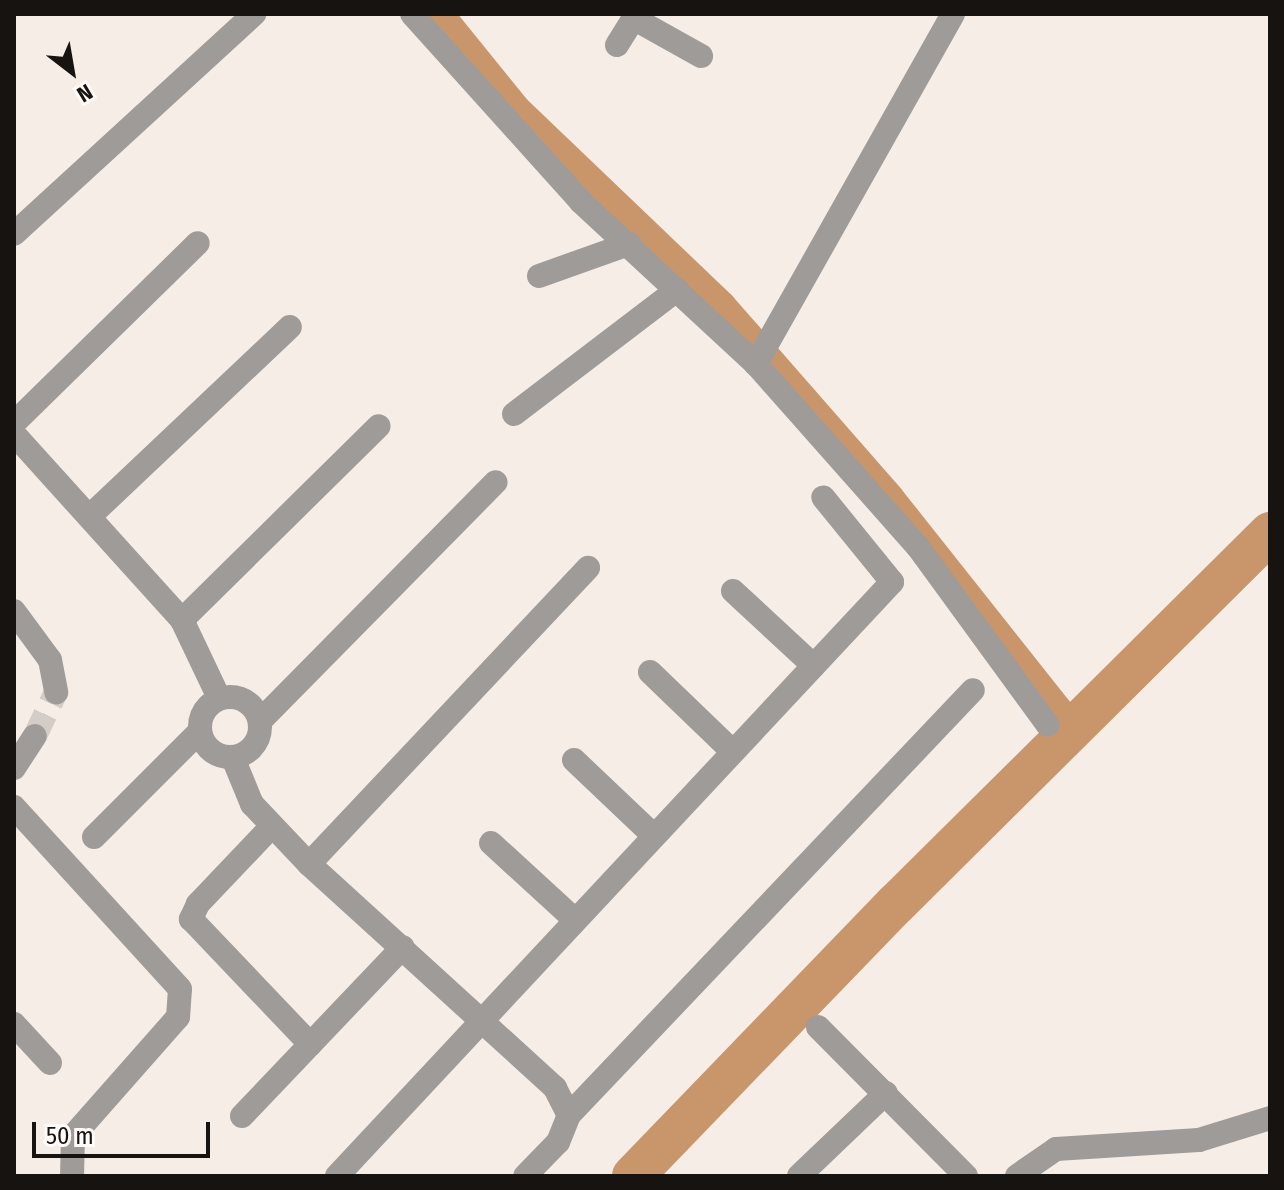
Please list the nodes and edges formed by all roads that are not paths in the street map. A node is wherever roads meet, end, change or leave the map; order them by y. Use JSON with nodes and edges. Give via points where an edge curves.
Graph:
{"nodes":[{"id":1,"x":254,"y":14,"type":"edge"},
{"id":2,"x":412,"y":14,"type":"edge"},
{"id":3,"x":953,"y":14,"type":"edge"},
{"id":4,"x":634,"y":16,"type":"edge"},
{"id":5,"x":617,"y":45,"type":"dead end"},
{"id":6,"x":701,"y":56,"type":"dead end"},
{"id":7,"x":14,"y":234,"type":"edge"},
{"id":8,"x":198,"y":243,"type":"dead end"},
{"id":9,"x":629,"y":244,"type":"junction"},
{"id":10,"x":539,"y":276,"type":"dead end"},
{"id":11,"x":677,"y":290,"type":"junction"},
{"id":12,"x":290,"y":327,"type":"dead end"},
{"id":13,"x":758,"y":361,"type":"junction"},
{"id":14,"x":514,"y":414,"type":"dead end"},
{"id":15,"x":14,"y":423,"type":"edge"},
{"id":16,"x":379,"y":426,"type":"dead end"},
{"id":17,"x":14,"y":434,"type":"edge"},
{"id":18,"x":496,"y":482,"type":"dead end"},
{"id":19,"x":823,"y":497,"type":"dead end"},
{"id":20,"x":90,"y":516,"type":"junction"},
{"id":21,"x":588,"y":568,"type":"dead end"},
{"id":22,"x":733,"y":591,"type":"dead end"},
{"id":23,"x":14,"y":611,"type":"edge"},
{"id":24,"x":182,"y":620,"type":"junction"},
{"id":25,"x":814,"y":666,"type":"junction"},
{"id":26,"x":650,"y":672,"type":"dead end"},
{"id":27,"x":973,"y":690,"type":"dead end"},
{"id":28,"x":56,"y":692,"type":"tunnel mouth"},
{"id":29,"x":219,"y":698,"type":"junction"},
{"id":30,"x":261,"y":720,"type":"junction"},
{"id":31,"x":1048,"y":725,"type":"dead end"},
{"id":32,"x":200,"y":731,"type":"junction"},
{"id":33,"x":35,"y":736,"type":"tunnel mouth"},
{"id":34,"x":733,"y":752,"type":"junction"},
{"id":35,"x":233,"y":758,"type":"junction"},
{"id":36,"x":574,"y":760,"type":"dead end"},
{"id":37,"x":14,"y":768,"type":"edge"},
{"id":38,"x":14,"y":807,"type":"edge"},
{"id":39,"x":272,"y":826,"type":"junction"},
{"id":40,"x":654,"y":836,"type":"junction"},
{"id":41,"x":94,"y":837,"type":"dead end"},
{"id":42,"x":491,"y":843,"type":"dead end"},
{"id":43,"x":309,"y":864,"type":"junction"},
{"id":44,"x":575,"y":920,"type":"junction"},
{"id":45,"x":403,"y":947,"type":"junction"},
{"id":46,"x":484,"y":1018,"type":"junction"},
{"id":47,"x":14,"y":1024,"type":"edge"},
{"id":48,"x":818,"y":1027,"type":"dead end"},
{"id":49,"x":310,"y":1044,"type":"junction"},
{"id":50,"x":50,"y":1063,"type":"dead end"},
{"id":51,"x":886,"y":1093,"type":"junction"},
{"id":52,"x":569,"y":1115,"type":"junction"},
{"id":53,"x":242,"y":1116,"type":"dead end"},
{"id":54,"x":1270,"y":1118,"type":"edge"},
{"id":55,"x":72,"y":1176,"type":"edge"},
{"id":56,"x":337,"y":1176,"type":"edge"},
{"id":57,"x":525,"y":1176,"type":"edge"},
{"id":58,"x":799,"y":1176,"type":"edge"},
{"id":59,"x":966,"y":1176,"type":"edge"},
{"id":60,"x":1017,"y":1176,"type":"edge"}],
"edges":[{"from":1,"to":7,"type":"street"},
{"from":2,"to":9,"type":"street","via":[[581,202]]},
{"from":3,"to":13,"type":"street","via":[[776,338]]},
{"from":4,"to":5,"type":"street"},
{"from":4,"to":6,"type":"street"},
{"from":8,"to":15,"type":"street"},
{"from":9,"to":10,"type":"street"},
{"from":9,"to":11,"type":"street"},
{"from":11,"to":13,"type":"street"},
{"from":11,"to":14,"type":"street"},
{"from":12,"to":20,"type":"street"},
{"from":13,"to":31,"type":"street","via":[[918,547]]},
{"from":16,"to":24,"type":"street"},
{"from":17,"to":20,"type":"street"},
{"from":18,"to":30,"type":"street"},
{"from":19,"to":25,"type":"street","via":[[892,582]]},
{"from":20,"to":24,"type":"street"},
{"from":21,"to":43,"type":"street"},
{"from":22,"to":25,"type":"street"},
{"from":23,"to":28,"type":"street","via":[[50,660]]},
{"from":24,"to":29,"type":"street"},
{"from":25,"to":34,"type":"street"},
{"from":26,"to":34,"type":"street"},
{"from":27,"to":52,"type":"street"},
{"from":29,"to":30,"type":"street","via":[[252,704]]},
{"from":29,"to":32,"type":"street","via":[[205,708]]},
{"from":30,"to":35,"type":"street","via":[[254,745]]},
{"from":32,"to":35,"type":"street","via":[[215,754]]},
{"from":32,"to":41,"type":"street"},
{"from":33,"to":37,"type":"street"},
{"from":34,"to":40,"type":"street"},
{"from":35,"to":39,"type":"street","via":[[252,804]]},
{"from":36,"to":40,"type":"street"},
{"from":38,"to":55,"type":"street","via":[[180,989],[178,1017],[73,1136]]},
{"from":39,"to":43,"type":"street"},
{"from":39,"to":49,"type":"street","via":[[198,904],[191,919]]},
{"from":40,"to":44,"type":"street"},
{"from":42,"to":44,"type":"street"},
{"from":43,"to":45,"type":"street"},
{"from":44,"to":46,"type":"street"},
{"from":45,"to":46,"type":"street"},
{"from":45,"to":49,"type":"street"},
{"from":46,"to":52,"type":"street","via":[[555,1088]]},
{"from":46,"to":56,"type":"street"},
{"from":47,"to":50,"type":"street"},
{"from":48,"to":51,"type":"street"},
{"from":49,"to":53,"type":"street"},
{"from":51,"to":58,"type":"street"},
{"from":51,"to":59,"type":"street"},
{"from":52,"to":57,"type":"street","via":[[558,1142]]},
{"from":54,"to":60,"type":"street","via":[[1199,1140],[1056,1149]]}]}
